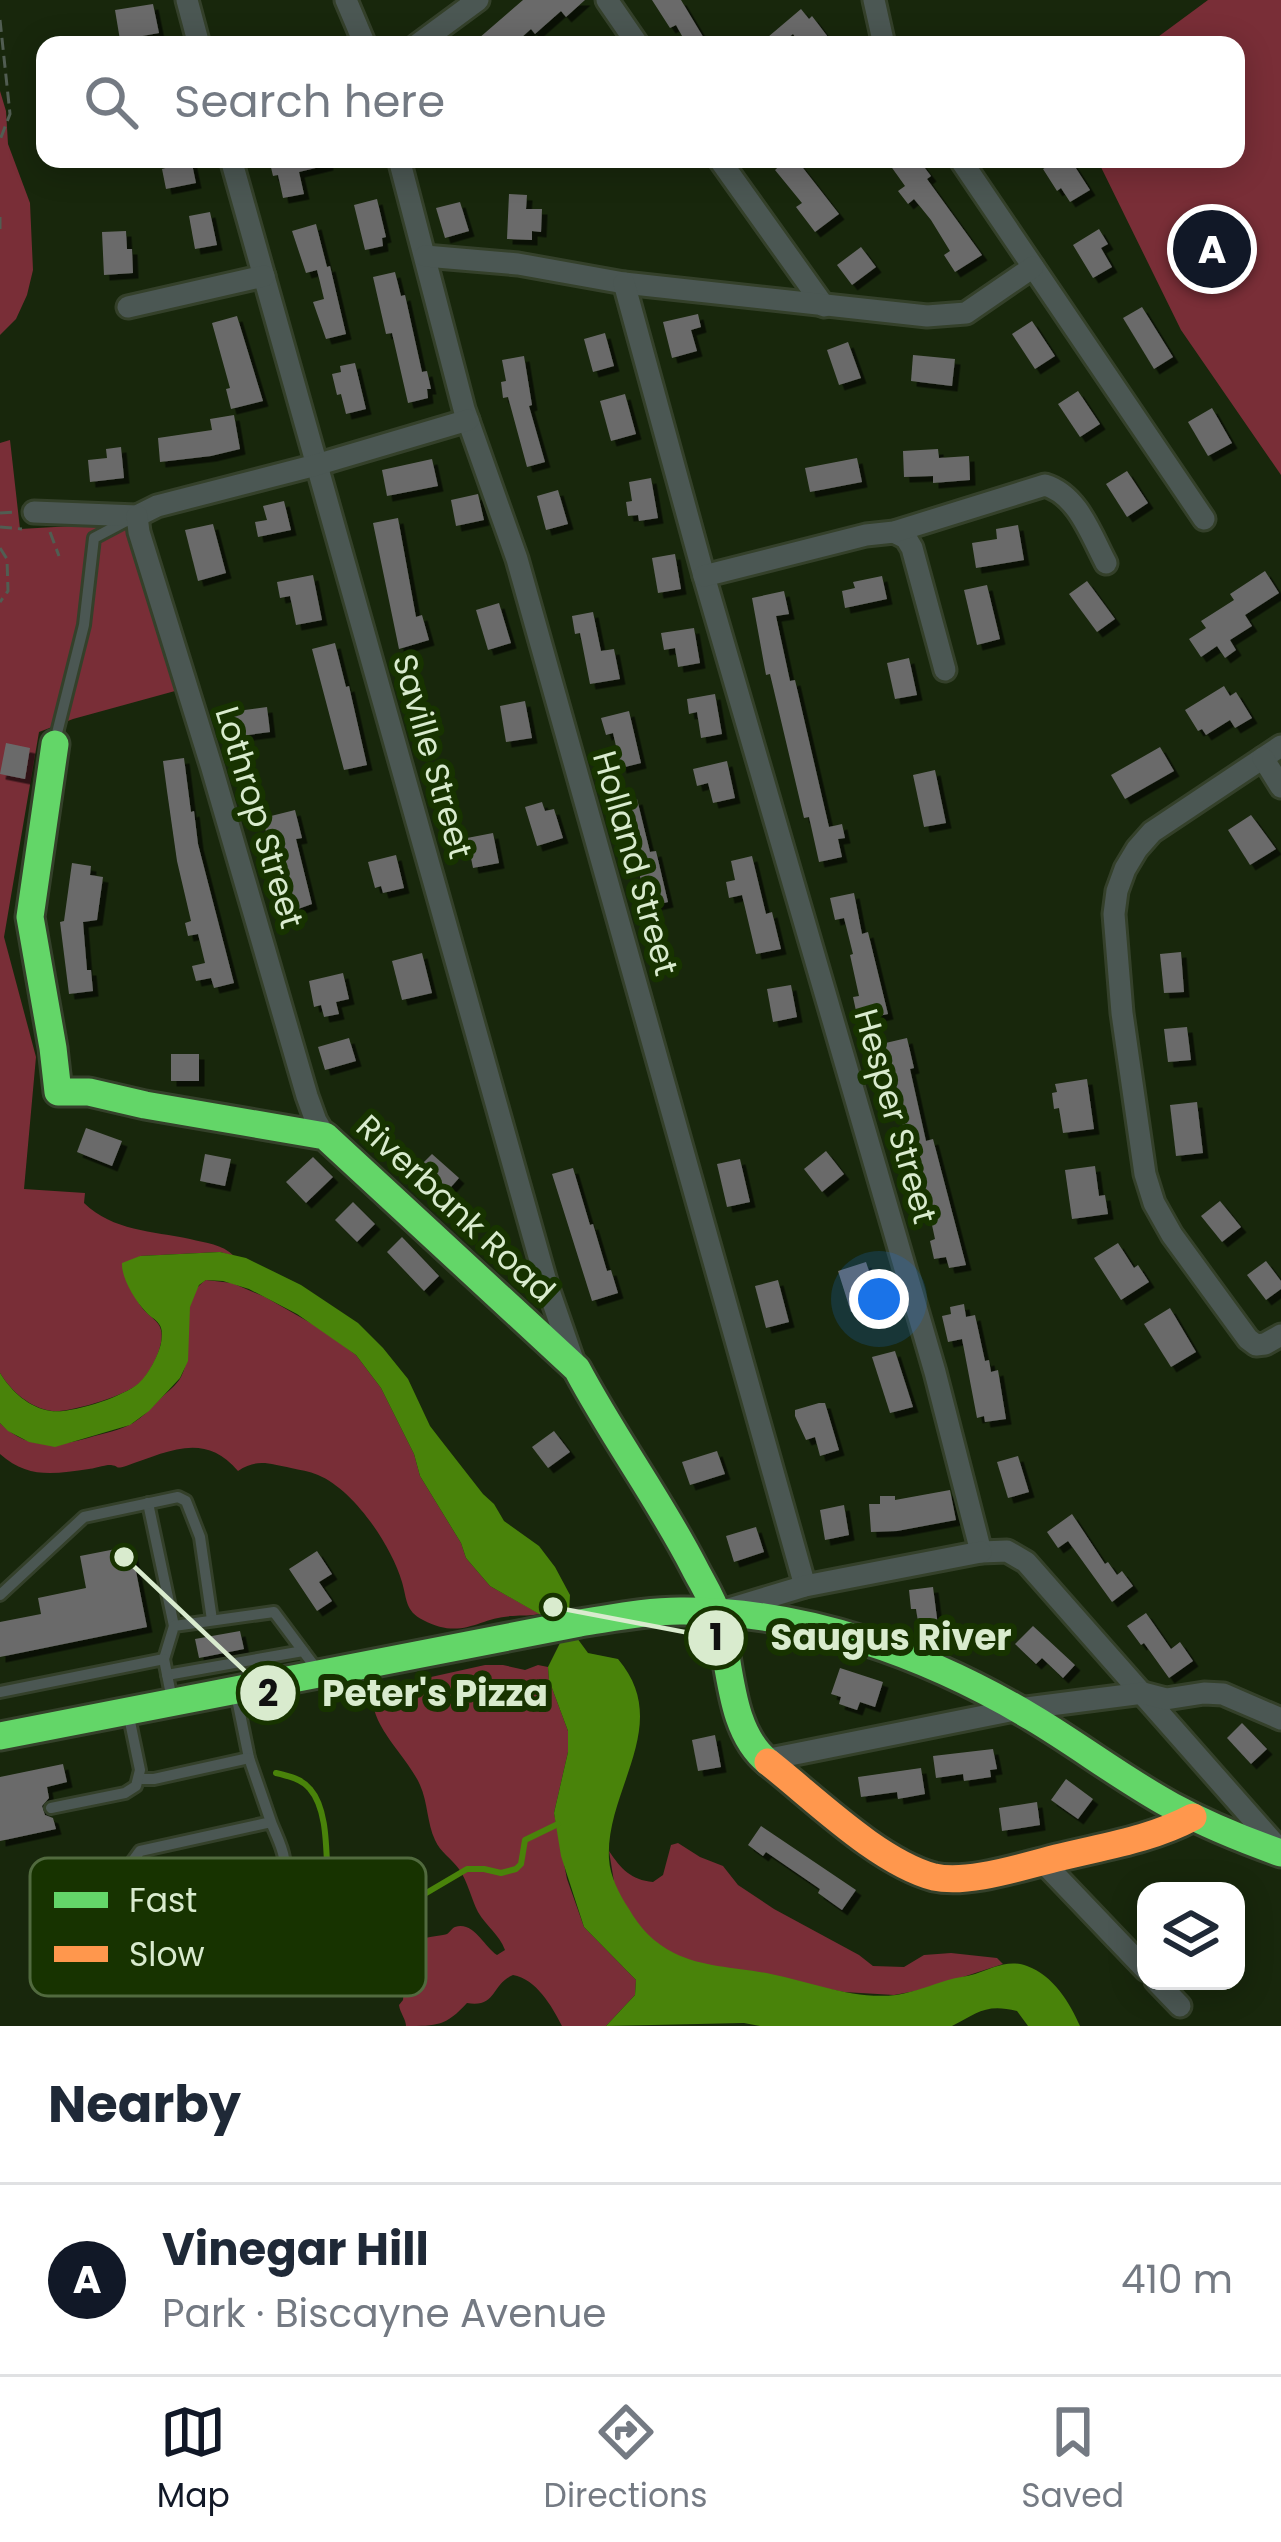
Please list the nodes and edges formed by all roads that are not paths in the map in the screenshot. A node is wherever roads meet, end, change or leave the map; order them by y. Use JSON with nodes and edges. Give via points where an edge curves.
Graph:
{"nodes":[{"id":1,"x":187,"y":0,"type":"edge"},
{"id":2,"x":346,"y":0,"type":"edge"},
{"id":3,"x":478,"y":0,"type":"edge"},
{"id":4,"x":607,"y":0,"type":"edge"},
{"id":5,"x":874,"y":0,"type":"edge"},
{"id":6,"x":197,"y":36,"type":"edge"},
{"id":7,"x":361,"y":36,"type":"edge"},
{"id":8,"x":429,"y":36,"type":"edge"},
{"id":9,"x":632,"y":36,"type":"edge"},
{"id":10,"x":882,"y":36,"type":"edge"},
{"id":11,"x":234,"y":168,"type":"edge"},
{"id":12,"x":401,"y":168,"type":"edge"},
{"id":13,"x":725,"y":168,"type":"edge"},
{"id":14,"x":966,"y":168,"type":"edge"},
{"id":15,"x":425,"y":256,"type":"junction"},
{"id":16,"x":1033,"y":267,"type":"junction"},
{"id":17,"x":264,"y":276,"type":"junction"},
{"id":18,"x":624,"y":283,"type":"junction"},
{"id":19,"x":824,"y":306,"type":"junction"},
{"id":20,"x":128,"y":307,"type":"dead end"},
{"id":21,"x":468,"y":420,"type":"junction"},
{"id":22,"x":316,"y":465,"type":"junction"},
{"id":23,"x":34,"y":512,"type":"dead end"},
{"id":24,"x":137,"y":516,"type":"junction"},
{"id":25,"x":1204,"y":519,"type":"dead end"},
{"id":26,"x":894,"y":532,"type":"junction"},
{"id":27,"x":1106,"y":563,"type":"dead end"},
{"id":28,"x":704,"y":576,"type":"junction"},
{"id":29,"x":945,"y":670,"type":"dead end"},
{"id":30,"x":55,"y":744,"type":"joint"},
{"id":31,"x":1272,"y":752,"type":"edge"},
{"id":32,"x":1281,"y":787,"type":"edge"},
{"id":33,"x":325,"y":1136,"type":"junction"},
{"id":34,"x":1281,"y":1335,"type":"edge"},
{"id":35,"x":577,"y":1369,"type":"junction"},
{"id":36,"x":148,"y":1503,"type":"junction"},
{"id":37,"x":981,"y":1552,"type":"junction"},
{"id":38,"x":805,"y":1586,"type":"junction"},
{"id":39,"x":0,"y":1595,"type":"edge"},
{"id":40,"x":717,"y":1612,"type":"junction"},
{"id":41,"x":212,"y":1620,"type":"junction"},
{"id":42,"x":174,"y":1626,"type":"junction"},
{"id":43,"x":164,"y":1658,"type":"junction"},
{"id":44,"x":311,"y":1662,"type":"junction"},
{"id":45,"x":170,"y":1689,"type":"junction"},
{"id":46,"x":235,"y":1691,"type":"junction"},
{"id":47,"x":0,"y":1692,"type":"edge"},
{"id":48,"x":1143,"y":1693,"type":"junction"},
{"id":49,"x":1019,"y":1709,"type":"junction"},
{"id":50,"x":128,"y":1712,"type":"junction"},
{"id":51,"x":1281,"y":1719,"type":"edge"},
{"id":52,"x":0,"y":1736,"type":"edge"},
{"id":53,"x":249,"y":1758,"type":"junction"},
{"id":54,"x":765,"y":1760,"type":"junction"},
{"id":55,"x":140,"y":1779,"type":"junction"},
{"id":56,"x":51,"y":1808,"type":"dead end"},
{"id":57,"x":1193,"y":1817,"type":"junction"},
{"id":58,"x":271,"y":1822,"type":"junction"},
{"id":59,"x":1281,"y":1852,"type":"edge"},
{"id":60,"x":135,"y":1858,"type":"edge"},
{"id":61,"x":283,"y":1858,"type":"edge"},
{"id":62,"x":1042,"y":1861,"type":"junction"},
{"id":63,"x":1137,"y":1961,"type":"edge"},
{"id":64,"x":1165,"y":1990,"type":"edge"},
{"id":65,"x":1180,"y":2006,"type":"dead end"}],
"edges":[{"from":1,"to":6,"type":"street"},
{"from":2,"to":7,"type":"street"},
{"from":3,"to":8,"type":"street"},
{"from":4,"to":9,"type":"street"},
{"from":5,"to":10,"type":"street"},
{"from":11,"to":17,"type":"street","name":"Saville Street"},
{"from":12,"to":15,"type":"street","name":"Holland Street"},
{"from":13,"to":19,"type":"street"},
{"from":14,"to":16,"type":"street"},
{"from":15,"to":18,"type":"street"},
{"from":15,"to":21,"type":"street","name":"Holland Street"},
{"from":16,"to":19,"type":"street","via":[[950,316]]},
{"from":16,"to":25,"type":"street"},
{"from":17,"to":20,"type":"street"},
{"from":17,"to":22,"type":"street","name":"Saville Street"},
{"from":18,"to":19,"type":"street"},
{"from":18,"to":28,"type":"street","name":"Hesper Street"},
{"from":21,"to":22,"type":"street"},
{"from":21,"to":38,"type":"street","name":"Holland Street","via":[[517,559]]},
{"from":22,"to":24,"type":"street"},
{"from":22,"to":35,"type":"street","name":"Saville Street"},
{"from":23,"to":24,"type":"street"},
{"from":24,"to":30,"type":"lane","via":[[94,538],[84,625]]},
{"from":24,"to":33,"type":"street","name":"Lothrop Street"},
{"from":26,"to":27,"type":"street","via":[[1046,485],[1077,508]]},
{"from":26,"to":28,"type":"street"},
{"from":26,"to":29,"type":"street","via":[[918,563]]},
{"from":28,"to":37,"type":"street","name":"Hesper Street"},
{"from":30,"to":33,"type":"street","name":"Riverbank Road","via":[[30,917],[58,1092]]},
{"from":31,"to":32,"type":"street"},
{"from":31,"to":34,"type":"street","via":[[1144,840],[1120,880],[1114,926],[1154,1203],[1248,1339],[1265,1344]]},
{"from":33,"to":35,"type":"street","name":"Riverbank Road"},
{"from":35,"to":40,"type":"street","name":"Riverbank Road"},
{"from":36,"to":39,"type":"lane","via":[[84,1517]]},
{"from":36,"to":41,"type":"lane","via":[[186,1501]]},
{"from":36,"to":42,"type":"lane"},
{"from":37,"to":38,"type":"street"},
{"from":37,"to":48,"type":"street","via":[[1007,1551],[1026,1562]]},
{"from":38,"to":40,"type":"street"},
{"from":40,"to":44,"type":"street","via":[[675,1611]]},
{"from":40,"to":49,"type":"street","via":[[817,1628],[896,1652]]},
{"from":40,"to":54,"type":"street","name":"Riverbank Road","via":[[741,1722]]},
{"from":41,"to":42,"type":"lane"},
{"from":41,"to":44,"type":"lane","via":[[274,1612]]},
{"from":42,"to":43,"type":"lane"},
{"from":43,"to":45,"type":"lane"},
{"from":43,"to":47,"type":"lane"},
{"from":44,"to":45,"type":"lane"},
{"from":44,"to":46,"type":"street"},
{"from":45,"to":46,"type":"street"},
{"from":45,"to":50,"type":"street"},
{"from":46,"to":53,"type":"lane"},
{"from":48,"to":49,"type":"street"},
{"from":48,"to":51,"type":"street","via":[[1223,1694]]},
{"from":48,"to":59,"type":"street"},
{"from":49,"to":54,"type":"street"},
{"from":49,"to":57,"type":"street"},
{"from":50,"to":52,"type":"street"},
{"from":50,"to":55,"type":"lane"},
{"from":53,"to":55,"type":"lane"},
{"from":53,"to":58,"type":"lane"},
{"from":54,"to":62,"type":"street","via":[[886,1856],[935,1877]]},
{"from":55,"to":56,"type":"lane","via":[[125,1793]]},
{"from":57,"to":59,"type":"street"},
{"from":57,"to":62,"type":"street","via":[[1165,1832]]},
{"from":58,"to":60,"type":"lane"},
{"from":58,"to":61,"type":"lane"},
{"from":62,"to":63,"type":"street"},
{"from":64,"to":65,"type":"street"}]}
